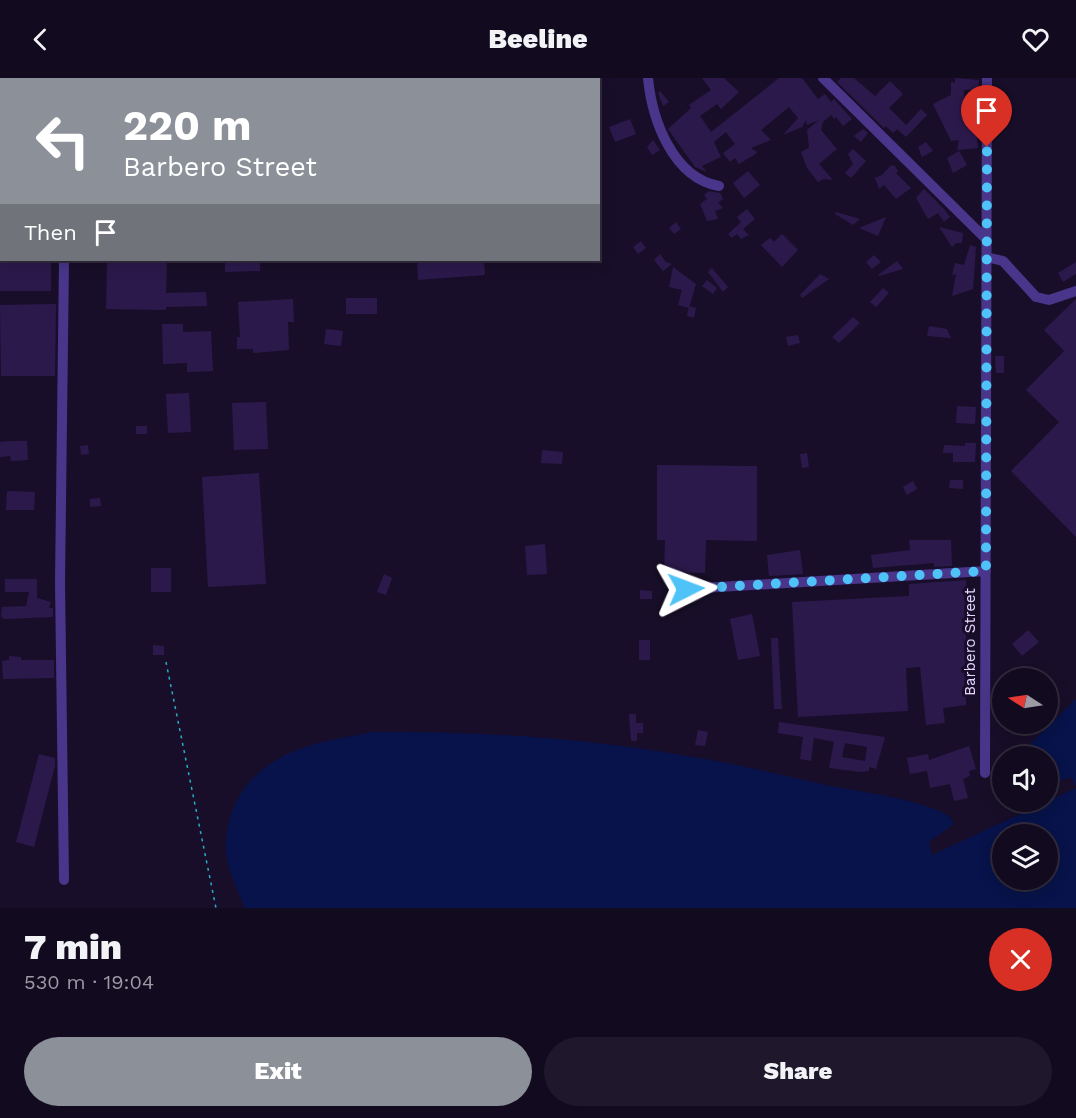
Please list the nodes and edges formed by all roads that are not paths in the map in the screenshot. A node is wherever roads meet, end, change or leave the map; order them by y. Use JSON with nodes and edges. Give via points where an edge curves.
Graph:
{"nodes":[{"id":1,"x":648,"y":78,"type":"edge"},
{"id":2,"x":823,"y":78,"type":"edge"},
{"id":3,"x":987,"y":78,"type":"edge"},
{"id":4,"x":718,"y":186,"type":"dead end"},
{"id":5,"x":987,"y":240,"type":"junction"},
{"id":6,"x":986,"y":257,"type":"junction"},
{"id":7,"x":64,"y":261,"type":"edge"},
{"id":8,"x":1076,"y":291,"type":"edge"},
{"id":9,"x":986,"y":571,"type":"junction"},
{"id":10,"x":686,"y":589,"type":"dead end"},
{"id":11,"x":985,"y":773,"type":"dead end"},
{"id":12,"x":64,"y":880,"type":"dead end"}],
"edges":[{"from":1,"to":4,"type":"street","via":[[658,124],[670,149],[694,178]]},
{"from":2,"to":5,"type":"street"},
{"from":3,"to":5,"type":"street","name":"Barbero Street"},
{"from":5,"to":6,"type":"street","name":"Barbero Street"},
{"from":6,"to":8,"type":"street","via":[[1003,261],[1036,297],[1048,300]]},
{"from":6,"to":9,"type":"street","name":"Barbero Street"},
{"from":7,"to":12,"type":"street","via":[[60,582]]},
{"from":9,"to":10,"type":"street"},
{"from":9,"to":11,"type":"street","name":"Barbero Street"}]}
